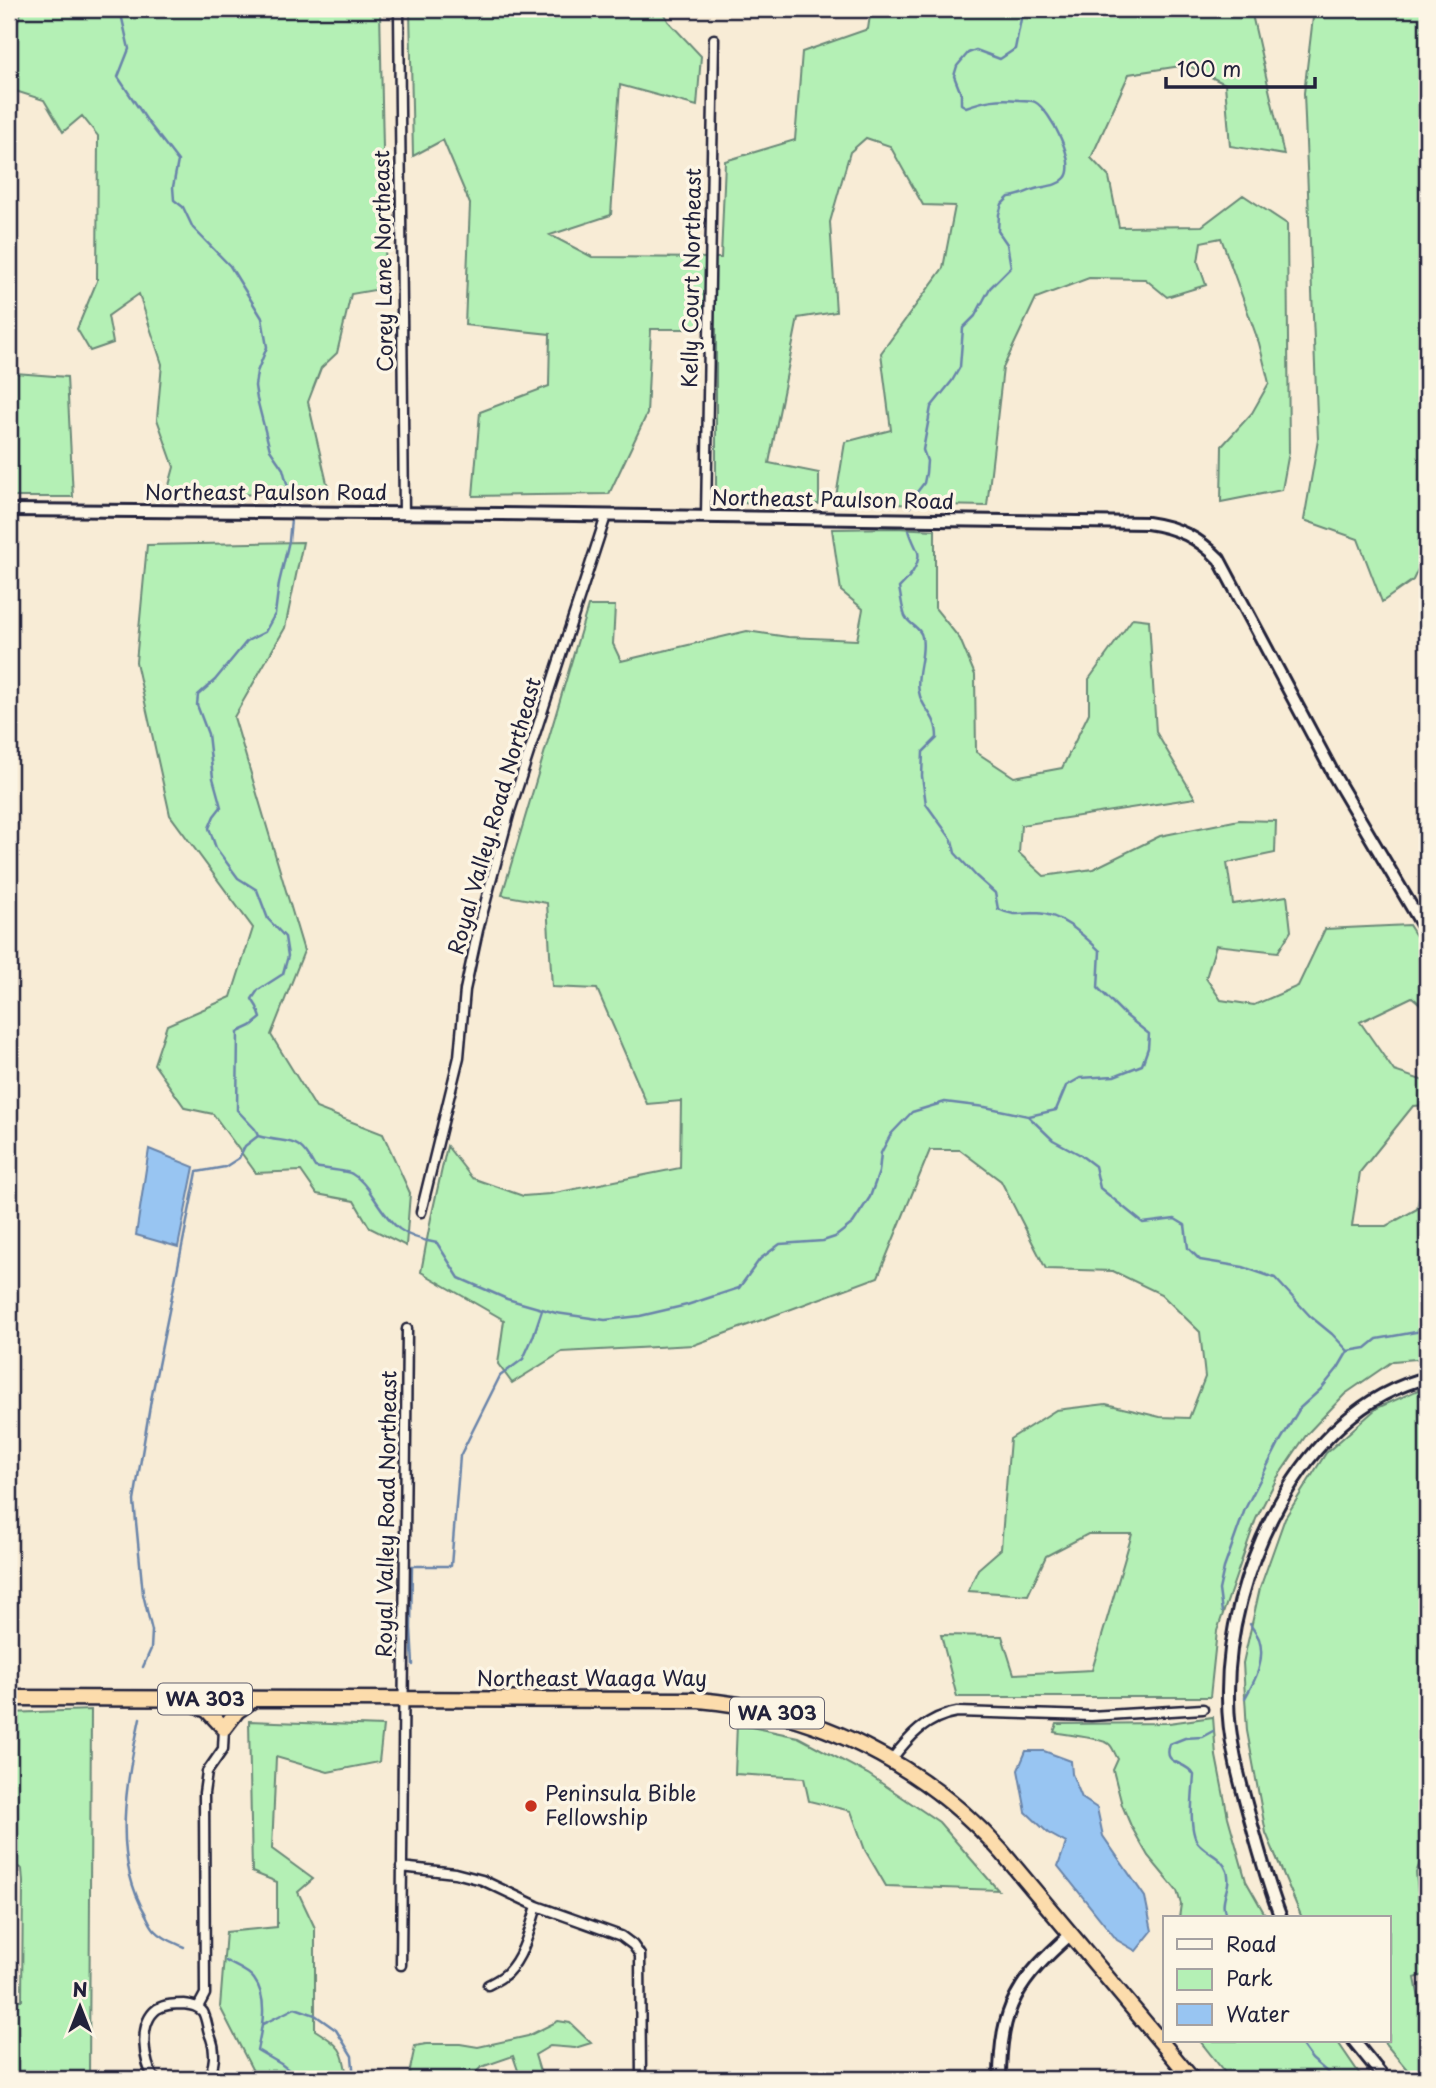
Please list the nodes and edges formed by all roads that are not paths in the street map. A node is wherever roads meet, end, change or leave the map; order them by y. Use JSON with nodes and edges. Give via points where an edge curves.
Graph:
{"nodes":[{"id":1,"x":399,"y":9,"type":"edge"},
{"id":2,"x":714,"y":39,"type":"dead end"},
{"id":3,"x":9,"y":510,"type":"edge"},
{"id":4,"x":404,"y":513,"type":"junction"},
{"id":5,"x":606,"y":516,"type":"junction"},
{"id":6,"x":706,"y":517,"type":"junction"},
{"id":7,"x":1427,"y":933,"type":"edge"},
{"id":8,"x":421,"y":1212,"type":"dead end"},
{"id":9,"x":407,"y":1329,"type":"dead end"},
{"id":10,"x":1427,"y":1378,"type":"edge"},
{"id":11,"x":9,"y":1698,"type":"edge"},
{"id":12,"x":183,"y":1699,"type":"junction"},
{"id":13,"x":254,"y":1699,"type":"junction"},
{"id":14,"x":402,"y":1699,"type":"junction"},
{"id":15,"x":1203,"y":1709,"type":"dead end"},
{"id":16,"x":224,"y":1728,"type":"junction"},
{"id":17,"x":891,"y":1760,"type":"junction"},
{"id":18,"x":401,"y":1867,"type":"junction"},
{"id":19,"x":537,"y":1906,"type":"junction"},
{"id":20,"x":1280,"y":1916,"type":"edge"},
{"id":21,"x":1071,"y":1934,"type":"junction"},
{"id":22,"x":401,"y":1965,"type":"dead end"},
{"id":23,"x":488,"y":1985,"type":"dead end"},
{"id":24,"x":198,"y":2007,"type":"junction"},
{"id":25,"x":1355,"y":2042,"type":"edge"},
{"id":26,"x":1427,"y":2072,"type":"edge"},
{"id":27,"x":155,"y":2079,"type":"edge"},
{"id":28,"x":207,"y":2079,"type":"edge"},
{"id":29,"x":640,"y":2079,"type":"edge"},
{"id":30,"x":1000,"y":2079,"type":"edge"},
{"id":31,"x":1192,"y":2079,"type":"edge"},
{"id":32,"x":1385,"y":2079,"type":"edge"},
{"id":33,"x":1420,"y":2079,"type":"edge"}],
"edges":[{"from":1,"to":4,"type":"street","name":"Corey Lane Northeast"},
{"from":2,"to":6,"type":"street","name":"Kelly Court Northeast"},
{"from":3,"to":4,"type":"street","name":"Northeast Paulson Road"},
{"from":4,"to":5,"type":"street","name":"Northeast Paulson Road"},
{"from":5,"to":6,"type":"street","name":"Northeast Paulson Road"},
{"from":5,"to":8,"type":"street","name":"Royal Valley Road Northeast","via":[[510,811],[478,930],[465,990],[459,1057]]},
{"from":6,"to":7,"type":"street","name":"Northeast Paulson Road","via":[[1147,523],[1188,534],[1219,559],[1335,778]]},
{"from":9,"to":14,"type":"street","name":"Royal Valley Road Northeast"},
{"from":10,"to":20,"type":"street","via":[[1373,1402],[1318,1448],[1270,1521],[1243,1590],[1229,1668],[1229,1723],[1245,1799]]},
{"from":11,"to":12,"type":"highway","name":"Northeast Waaga Way","number":"WA 303"},
{"from":12,"to":13,"type":"highway","name":"Northeast Waaga Way","number":"WA 303"},
{"from":12,"to":16,"type":"highway","via":[[208,1711]]},
{"from":13,"to":14,"type":"highway","name":"Northeast Waaga Way","number":"WA 303"},
{"from":13,"to":16,"type":"highway"},
{"from":14,"to":17,"type":"highway","name":"Northeast Waaga Way","number":"WA 303","via":[[726,1702],[810,1723]]},
{"from":14,"to":18,"type":"street","name":"Royal Valley Road Northeast"},
{"from":15,"to":17,"type":"street","via":[[1091,1716],[957,1712],[924,1724]]},
{"from":16,"to":24,"type":"street","via":[[223,1749],[207,1772],[204,1793],[205,1994]]},
{"from":17,"to":21,"type":"highway","name":"Northeast Waaga Way","number":"WA 303","via":[[971,1819]]},
{"from":18,"to":19,"type":"street","via":[[482,1880]]},
{"from":18,"to":22,"type":"street","name":"Royal Valley Road Northeast"},
{"from":19,"to":23,"type":"street","via":[[516,1961],[506,1975]]},
{"from":19,"to":29,"type":"street","via":[[621,1936],[640,1955]]},
{"from":21,"to":30,"type":"street","via":[[1037,1965],[1010,2007],[1001,2041]]},
{"from":21,"to":31,"type":"highway","name":"Northeast Waaga Way","number":"WA 303"},
{"from":24,"to":27,"type":"street","via":[[171,2004],[150,2017],[145,2053]]},
{"from":24,"to":28,"type":"street","via":[[214,2048]]},
{"from":25,"to":32,"type":"street"},
{"from":26,"to":33,"type":"street"}]}
